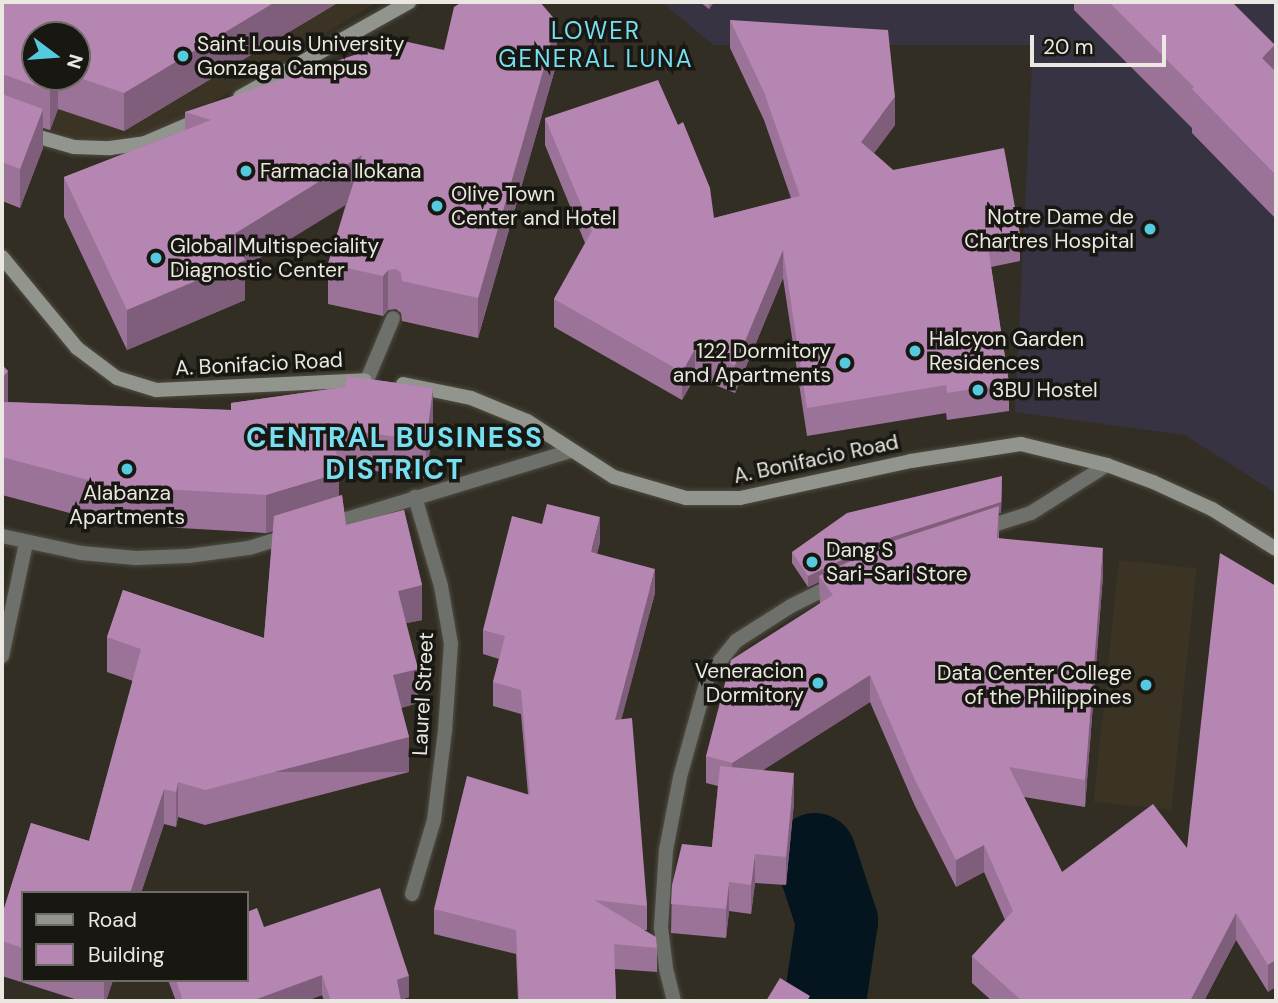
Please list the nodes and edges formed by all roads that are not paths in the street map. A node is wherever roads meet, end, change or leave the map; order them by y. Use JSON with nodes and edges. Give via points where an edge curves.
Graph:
{"nodes":[{"id":1,"x":409,"y":2,"type":"edge"},
{"id":2,"x":2,"y":122,"type":"edge"},
{"id":3,"x":2,"y":257,"type":"edge"},
{"id":4,"x":393,"y":318,"type":"dead end"},
{"id":5,"x":378,"y":381,"type":"junction"},
{"id":6,"x":570,"y":451,"type":"junction"},
{"id":7,"x":1107,"y":465,"type":"junction"},
{"id":8,"x":415,"y":497,"type":"junction"},
{"id":9,"x":967,"y":534,"type":"edge"},
{"id":10,"x":2,"y":536,"type":"edge"},
{"id":11,"x":26,"y":543,"type":"junction"},
{"id":12,"x":1276,"y":549,"type":"edge"},
{"id":13,"x":846,"y":578,"type":"edge"},
{"id":14,"x":2,"y":656,"type":"edge"},
{"id":15,"x":412,"y":894,"type":"dead end"},
{"id":16,"x":674,"y":1001,"type":"edge"}],
"edges":[{"from":1,"to":2,"type":"main road","via":[[219,110],[145,142],[110,148],[74,147]]},
{"from":3,"to":5,"type":"main road","name":"A. Bonifacio Road","via":[[78,348],[117,378],[156,390]]},
{"from":4,"to":5,"type":"street"},
{"from":5,"to":6,"type":"main road","name":"A. Bonifacio Road","via":[[471,398],[527,421]]},
{"from":6,"to":7,"type":"main road","name":"A. Bonifacio Road","via":[[614,477],[686,498],[740,498],[911,461],[1021,444]]},
{"from":6,"to":8,"type":"street"},
{"from":7,"to":9,"type":"street","via":[[1031,513]]},
{"from":7,"to":12,"type":"main road","name":"A. Bonifacio Road","via":[[1213,509]]},
{"from":8,"to":11,"type":"street","via":[[249,548],[188,556],[81,554]]},
{"from":8,"to":15,"type":"street","name":"Laurel Street","via":[[441,586],[451,644],[434,820]]},
{"from":10,"to":11,"type":"street"},
{"from":11,"to":14,"type":"street"},
{"from":13,"to":16,"type":"street","via":[[736,641],[709,676],[680,777],[666,850],[661,927]]}]}
